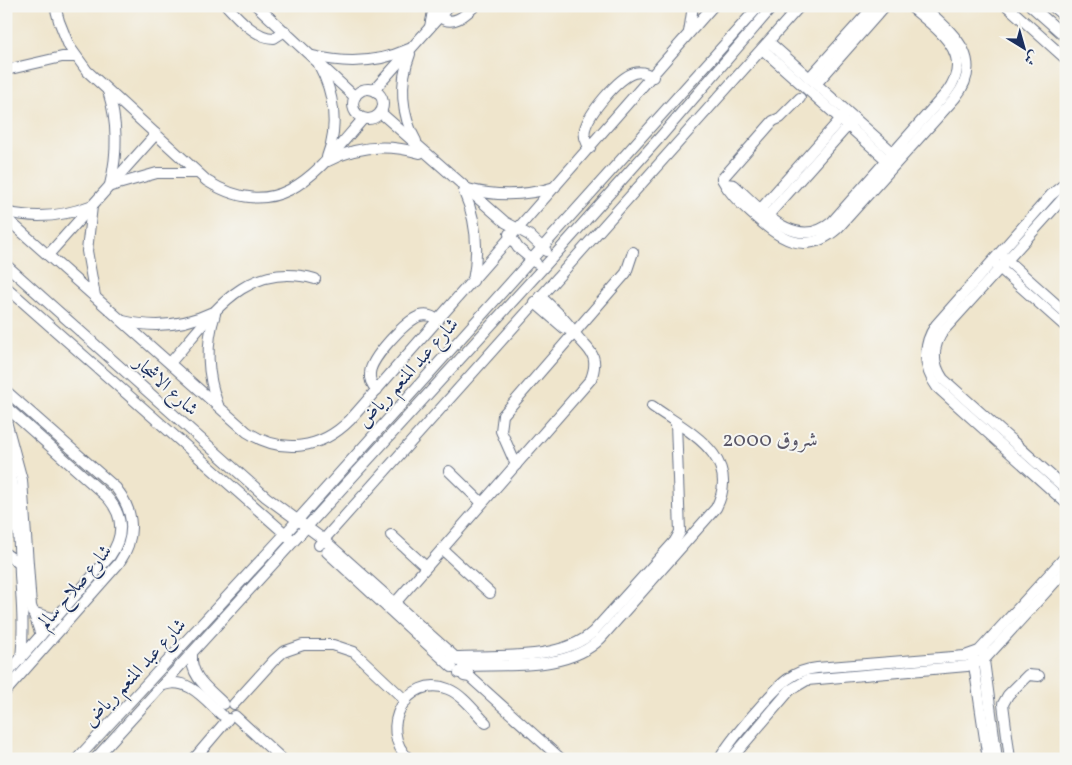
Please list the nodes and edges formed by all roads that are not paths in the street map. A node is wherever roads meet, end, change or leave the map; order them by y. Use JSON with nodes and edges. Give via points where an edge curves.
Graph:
{"nodes":[{"id":1,"x":56,"y":6,"type":"edge"},
{"id":2,"x":227,"y":6,"type":"edge"},
{"id":3,"x":257,"y":6,"type":"edge"},
{"id":4,"x":434,"y":6,"type":"edge"},
{"id":5,"x":450,"y":6,"type":"edge"},
{"id":6,"x":475,"y":6,"type":"edge"},
{"id":7,"x":693,"y":6,"type":"edge"},
{"id":8,"x":713,"y":6,"type":"edge"},
{"id":9,"x":759,"y":6,"type":"edge"},
{"id":10,"x":773,"y":6,"type":"edge"},
{"id":11,"x":800,"y":6,"type":"edge"},
{"id":12,"x":874,"y":6,"type":"edge"},
{"id":13,"x":885,"y":6,"type":"edge"},
{"id":14,"x":910,"y":6,"type":"edge"},
{"id":15,"x":923,"y":6,"type":"edge"},
{"id":16,"x":1007,"y":6,"type":"edge"},
{"id":17,"x":1032,"y":6,"type":"edge"},
{"id":18,"x":1052,"y":6,"type":"edge"},
{"id":19,"x":440,"y":17,"type":"junction"},
{"id":20,"x":1066,"y":18,"type":"edge"},
{"id":21,"x":430,"y":28,"type":"junction"},
{"id":22,"x":285,"y":31,"type":"junction"},
{"id":23,"x":689,"y":33,"type":"junction"},
{"id":24,"x":1066,"y":37,"type":"edge"},
{"id":25,"x":765,"y":46,"type":"junction"},
{"id":26,"x":412,"y":48,"type":"junction"},
{"id":27,"x":312,"y":56,"type":"junction"},
{"id":28,"x":76,"y":57,"type":"junction"},
{"id":29,"x":1066,"y":59,"type":"edge"},
{"id":30,"x":6,"y":70,"type":"edge"},
{"id":31,"x":653,"y":77,"type":"junction"},
{"id":32,"x":813,"y":81,"type":"junction"},
{"id":33,"x":108,"y":90,"type":"junction"},
{"id":34,"x":374,"y":90,"type":"junction"},
{"id":35,"x":357,"y":95,"type":"junction"},
{"id":36,"x":800,"y":98,"type":"dead end"},
{"id":37,"x":380,"y":114,"type":"junction"},
{"id":38,"x":363,"y":119,"type":"junction"},
{"id":39,"x":848,"y":119,"type":"junction"},
{"id":40,"x":156,"y":134,"type":"junction"},
{"id":41,"x":590,"y":148,"type":"junction"},
{"id":42,"x":420,"y":150,"type":"junction"},
{"id":43,"x":894,"y":160,"type":"junction"},
{"id":44,"x":325,"y":163,"type":"junction"},
{"id":45,"x":197,"y":173,"type":"junction"},
{"id":46,"x":1066,"y":183,"type":"edge"},
{"id":47,"x":110,"y":186,"type":"junction"},
{"id":48,"x":556,"y":187,"type":"junction"},
{"id":49,"x":465,"y":190,"type":"junction"},
{"id":50,"x":1066,"y":195,"type":"edge"},
{"id":51,"x":93,"y":205,"type":"junction"},
{"id":52,"x":6,"y":212,"type":"edge"},
{"id":53,"x":762,"y":215,"type":"junction"},
{"id":54,"x":6,"y":218,"type":"edge"},
{"id":55,"x":518,"y":229,"type":"junction"},
{"id":56,"x":511,"y":238,"type":"junction"},
{"id":57,"x":542,"y":247,"type":"junction"},
{"id":58,"x":633,"y":252,"type":"dead end"},
{"id":59,"x":48,"y":255,"type":"junction"},
{"id":60,"x":553,"y":257,"type":"junction"},
{"id":61,"x":531,"y":260,"type":"junction"},
{"id":62,"x":999,"y":260,"type":"junction"},
{"id":63,"x":6,"y":265,"type":"edge"},
{"id":64,"x":542,"y":269,"type":"junction"},
{"id":65,"x":315,"y":279,"type":"dead end"},
{"id":66,"x":473,"y":281,"type":"junction"},
{"id":67,"x":8,"y":290,"type":"edge"},
{"id":68,"x":95,"y":296,"type":"junction"},
{"id":69,"x":537,"y":299,"type":"junction"},
{"id":70,"x":216,"y":311,"type":"junction"},
{"id":71,"x":1066,"y":313,"type":"edge"},
{"id":72,"x":62,"y":315,"type":"junction"},
{"id":73,"x":122,"y":321,"type":"junction"},
{"id":74,"x":438,"y":321,"type":"junction"},
{"id":75,"x":52,"y":327,"type":"junction"},
{"id":76,"x":1066,"y":327,"type":"edge"},
{"id":77,"x":574,"y":331,"type":"junction"},
{"id":78,"x":170,"y":364,"type":"junction"},
{"id":79,"x":377,"y":390,"type":"junction"},
{"id":80,"x":6,"y":391,"type":"edge"},
{"id":81,"x":652,"y":406,"type":"dead end"},
{"id":82,"x":219,"y":407,"type":"junction"},
{"id":83,"x":8,"y":415,"type":"edge"},
{"id":84,"x":676,"y":423,"type":"junction"},
{"id":85,"x":6,"y":454,"type":"edge"},
{"id":86,"x":516,"y":465,"type":"junction"},
{"id":87,"x":449,"y":471,"type":"dead end"},
{"id":88,"x":1066,"y":489,"type":"edge"},
{"id":89,"x":482,"y":503,"type":"junction"},
{"id":90,"x":1066,"y":503,"type":"edge"},
{"id":91,"x":298,"y":520,"type":"junction"},
{"id":92,"x":17,"y":522,"type":"junction"},
{"id":93,"x":305,"y":529,"type":"junction"},
{"id":94,"x":6,"y":533,"type":"edge"},
{"id":95,"x":285,"y":534,"type":"junction"},
{"id":96,"x":391,"y":535,"type":"dead end"},
{"id":97,"x":294,"y":542,"type":"junction"},
{"id":98,"x":321,"y":542,"type":"junction"},
{"id":99,"x":442,"y":549,"type":"junction"},
{"id":100,"x":6,"y":554,"type":"edge"},
{"id":101,"x":669,"y":554,"type":"junction"},
{"id":102,"x":1066,"y":556,"type":"edge"},
{"id":103,"x":20,"y":564,"type":"junction"},
{"id":104,"x":426,"y":567,"type":"junction"},
{"id":105,"x":1066,"y":570,"type":"edge"},
{"id":106,"x":1048,"y":583,"type":"junction"},
{"id":107,"x":490,"y":593,"type":"dead end"},
{"id":108,"x":395,"y":603,"type":"junction"},
{"id":109,"x":32,"y":612,"type":"junction"},
{"id":110,"x":56,"y":619,"type":"junction"},
{"id":111,"x":42,"y":635,"type":"junction"},
{"id":112,"x":187,"y":640,"type":"junction"},
{"id":113,"x":194,"y":652,"type":"junction"},
{"id":114,"x":978,"y":657,"type":"junction"},
{"id":115,"x":21,"y":659,"type":"junction"},
{"id":116,"x":452,"y":660,"type":"junction"},
{"id":117,"x":462,"y":670,"type":"junction"},
{"id":118,"x":6,"y":675,"type":"edge"},
{"id":119,"x":1039,"y":676,"type":"dead end"},
{"id":120,"x":163,"y":686,"type":"junction"},
{"id":121,"x":6,"y":691,"type":"edge"},
{"id":122,"x":132,"y":700,"type":"junction"},
{"id":123,"x":406,"y":701,"type":"junction"},
{"id":124,"x":229,"y":704,"type":"junction"},
{"id":125,"x":141,"y":709,"type":"junction"},
{"id":126,"x":228,"y":717,"type":"junction"},
{"id":127,"x":486,"y":723,"type":"dead end"},
{"id":128,"x":1005,"y":723,"type":"junction"},
{"id":129,"x":992,"y":724,"type":"junction"},
{"id":130,"x":77,"y":759,"type":"edge"},
{"id":131,"x":95,"y":759,"type":"edge"},
{"id":132,"x":194,"y":759,"type":"edge"},
{"id":133,"x":282,"y":759,"type":"edge"},
{"id":134,"x":409,"y":759,"type":"edge"},
{"id":135,"x":561,"y":759,"type":"edge"},
{"id":136,"x":720,"y":759,"type":"edge"},
{"id":137,"x":731,"y":759,"type":"edge"},
{"id":138,"x":988,"y":759,"type":"edge"},
{"id":139,"x":997,"y":759,"type":"edge"},
{"id":140,"x":1010,"y":759,"type":"edge"}],
"edges":[{"from":1,"to":28,"type":"street","via":[[63,34]]},
{"from":2,"to":22,"type":"street","via":[[264,37],[274,38]]},
{"from":3,"to":22,"type":"street"},
{"from":4,"to":21,"type":"street"},
{"from":5,"to":19,"type":"street"},
{"from":6,"to":19,"type":"street","via":[[454,21]]},
{"from":7,"to":23,"type":"street"},
{"from":8,"to":23,"type":"street"},
{"from":9,"to":57,"type":"street","name":"شارع عبد المنعم رياض"},
{"from":10,"to":60,"type":"street","name":"شارع عبد المنعم رياض"},
{"from":11,"to":25,"type":"street"},
{"from":12,"to":32,"type":"street"},
{"from":13,"to":32,"type":"street"},
{"from":14,"to":43,"type":"street","via":[[949,41],[957,67],[947,92]]},
{"from":15,"to":43,"type":"street","via":[[961,43],[967,72],[960,92]]},
{"from":16,"to":29,"type":"street"},
{"from":17,"to":24,"type":"street"},
{"from":18,"to":20,"type":"street"},
{"from":19,"to":21,"type":"street"},
{"from":21,"to":26,"type":"street"},
{"from":22,"to":27,"type":"street"},
{"from":23,"to":31,"type":"street"},
{"from":25,"to":32,"type":"street"},
{"from":25,"to":39,"type":"street"},
{"from":25,"to":69,"type":"street"},
{"from":26,"to":27,"type":"street","via":[[369,61],[346,62]]},
{"from":26,"to":34,"type":"street"},
{"from":26,"to":42,"type":"street","via":[[405,71],[403,97],[408,123]]},
{"from":27,"to":35,"type":"street"},
{"from":27,"to":44,"type":"street","via":[[329,88],[334,113]]},
{"from":28,"to":30,"type":"street","via":[[62,57]]},
{"from":28,"to":33,"type":"street"},
{"from":31,"to":41,"type":"street"},
{"from":31,"to":41,"type":"street","via":[[644,72],[634,73],[609,94],[585,128]]},
{"from":32,"to":39,"type":"street"},
{"from":33,"to":40,"type":"street"},
{"from":33,"to":47,"type":"street","via":[[116,145]]},
{"from":34,"to":35,"type":"street","via":[[366,89]]},
{"from":34,"to":37,"type":"street","via":[[383,100]]},
{"from":35,"to":38,"type":"street","via":[[354,110]]},
{"from":36,"to":53,"type":"street","via":[[773,121],[723,176],[722,180],[734,185]]},
{"from":37,"to":38,"type":"street","via":[[369,120]]},
{"from":37,"to":42,"type":"street"},
{"from":38,"to":44,"type":"street"},
{"from":39,"to":43,"type":"street"},
{"from":39,"to":53,"type":"street"},
{"from":40,"to":45,"type":"street"},
{"from":40,"to":47,"type":"street"},
{"from":41,"to":48,"type":"street"},
{"from":42,"to":44,"type":"street","via":[[371,148],[347,153]]},
{"from":42,"to":49,"type":"street"},
{"from":43,"to":53,"type":"street","via":[[838,228],[824,238],[809,243],[792,242],[777,236]]},
{"from":44,"to":45,"type":"street","via":[[296,187],[284,193],[258,197],[231,194]]},
{"from":45,"to":47,"type":"street","via":[[157,173]]},
{"from":46,"to":62,"type":"street","via":[[1056,190]]},
{"from":47,"to":51,"type":"street"},
{"from":48,"to":49,"type":"street","via":[[518,195]]},
{"from":48,"to":55,"type":"street"},
{"from":49,"to":55,"type":"street"},
{"from":49,"to":56,"type":"street"},
{"from":49,"to":66,"type":"street","via":[[476,229]]},
{"from":50,"to":62,"type":"street"},
{"from":51,"to":52,"type":"street","via":[[56,216]]},
{"from":51,"to":59,"type":"street"},
{"from":51,"to":68,"type":"street","via":[[87,251]]},
{"from":54,"to":59,"type":"street"},
{"from":55,"to":56,"type":"street"},
{"from":55,"to":57,"type":"street"},
{"from":56,"to":61,"type":"street"},
{"from":56,"to":66,"type":"street"},
{"from":57,"to":60,"type":"street"},
{"from":57,"to":61,"type":"street","name":"شارع عبد المنعم رياض"},
{"from":58,"to":77,"type":"street","via":[[626,273]]},
{"from":59,"to":68,"type":"street"},
{"from":60,"to":64,"type":"street","name":"شارع عبد المنعم رياض"},
{"from":61,"to":64,"type":"street"},
{"from":61,"to":91,"type":"street","name":"شارع عبد المنعم رياض"},
{"from":62,"to":71,"type":"street"},
{"from":62,"to":76,"type":"street"},
{"from":62,"to":88,"type":"street","via":[[940,336],[934,355],[937,368],[948,384]]},
{"from":62,"to":90,"type":"street","via":[[932,331],[925,352],[927,367],[937,387]]},
{"from":63,"to":72,"type":"street","name":"شارع الاشجار"},
{"from":64,"to":93,"type":"street","name":"شارع عبد المنعم رياض"},
{"from":65,"to":70,"type":"street","via":[[288,274],[260,278],[236,291]]},
{"from":66,"to":74,"type":"street"},
{"from":67,"to":75,"type":"street","name":"شارع الاشجار"},
{"from":68,"to":73,"type":"street"},
{"from":69,"to":77,"type":"street","via":[[570,323]]},
{"from":69,"to":98,"type":"street"},
{"from":70,"to":73,"type":"street","via":[[194,320],[170,324]]},
{"from":70,"to":78,"type":"street"},
{"from":70,"to":82,"type":"street","via":[[208,359],[211,384]]},
{"from":72,"to":75,"type":"street"},
{"from":72,"to":91,"type":"street","name":"شارع الاشجار","via":[[260,491]]},
{"from":73,"to":78,"type":"street"},
{"from":74,"to":79,"type":"street"},
{"from":74,"to":79,"type":"street","via":[[430,316],[420,316],[394,336],[370,370],[370,379]]},
{"from":75,"to":95,"type":"street","name":"شارع الاشجار"},
{"from":77,"to":86,"type":"street","via":[[503,415],[501,431]]},
{"from":77,"to":86,"type":"street","via":[[592,355],[591,379]]},
{"from":78,"to":82,"type":"street"},
{"from":79,"to":82,"type":"street","via":[[340,430],[328,438],[301,447],[259,440]]},
{"from":80,"to":121,"type":"street","name":"شارع صلاح سالم","via":[[116,488],[128,508],[132,531],[119,563]]},
{"from":81,"to":84,"type":"street"},
{"from":83,"to":109,"type":"street","via":[[25,498]]},
{"from":83,"to":110,"type":"street","name":"شارع صلاح سالم","via":[[106,496],[114,504],[120,519],[117,546]]},
{"from":84,"to":101,"type":"street","via":[[682,527]]},
{"from":84,"to":101,"type":"street","via":[[712,451],[724,477],[716,508]]},
{"from":85,"to":92,"type":"street","via":[[13,480]]},
{"from":86,"to":89,"type":"street"},
{"from":87,"to":89,"type":"street"},
{"from":89,"to":99,"type":"street"},
{"from":91,"to":93,"type":"street","name":"شارع الاشجار"},
{"from":91,"to":95,"type":"street","name":"شارع عبد المنعم رياض"},
{"from":92,"to":94,"type":"street"},
{"from":92,"to":103,"type":"street"},
{"from":93,"to":97,"type":"street","name":"شارع عبد المنعم رياض"},
{"from":93,"to":98,"type":"street","name":"شارع الاشجار"},
{"from":95,"to":97,"type":"street","name":"شارع الاشجار"},
{"from":95,"to":112,"type":"street","name":"شارع عبد المنعم رياض"},
{"from":96,"to":104,"type":"street"},
{"from":97,"to":113,"type":"street","name":"شارع عبد المنعم رياض"},
{"from":98,"to":108,"type":"street"},
{"from":98,"to":116,"type":"street"},
{"from":99,"to":104,"type":"street"},
{"from":99,"to":107,"type":"street"},
{"from":100,"to":103,"type":"street"},
{"from":101,"to":116,"type":"street","via":[[593,632],[573,647],[554,652]]},
{"from":101,"to":117,"type":"street","via":[[602,638],[584,652],[556,661]]},
{"from":102,"to":106,"type":"street"},
{"from":103,"to":115,"type":"street"},
{"from":104,"to":108,"type":"street"},
{"from":105,"to":106,"type":"street"},
{"from":106,"to":114,"type":"street"},
{"from":108,"to":116,"type":"street"},
{"from":109,"to":110,"type":"street"},
{"from":109,"to":111,"type":"street"},
{"from":110,"to":111,"type":"street","name":"شارع صلاح سالم"},
{"from":111,"to":115,"type":"street","name":"شارع صلاح سالم"},
{"from":112,"to":113,"type":"street"},
{"from":112,"to":122,"type":"street","name":"شارع عبد المنعم رياض"},
{"from":113,"to":120,"type":"street","name":"شارع عبد المنعم رياض"},
{"from":113,"to":124,"type":"street","via":[[196,675]]},
{"from":114,"to":129,"type":"street"},
{"from":114,"to":136,"type":"street","via":[[817,668],[801,672],[779,688],[727,746]]},
{"from":114,"to":137,"type":"street","via":[[807,680],[790,690]]},
{"from":114,"to":138,"type":"street"},
{"from":115,"to":118,"type":"street","name":"شارع صلاح سالم"},
{"from":116,"to":117,"type":"street"},
{"from":117,"to":135,"type":"street"},
{"from":119,"to":128,"type":"street","via":[[1028,675],[1006,698],[1003,707]]},
{"from":120,"to":125,"type":"street","name":"شارع عبد المنعم رياض"},
{"from":120,"to":126,"type":"street","via":[[186,685]]},
{"from":122,"to":125,"type":"street"},
{"from":122,"to":130,"type":"street","name":"شارع عبد المنعم رياض"},
{"from":123,"to":124,"type":"street","via":[[354,652],[323,645],[296,646],[283,652]]},
{"from":123,"to":127,"type":"street","via":[[428,687],[446,688],[458,695]]},
{"from":123,"to":134,"type":"street","via":[[396,716],[394,733],[400,750]]},
{"from":124,"to":126,"type":"street","via":[[221,708]]},
{"from":124,"to":126,"type":"street","via":[[237,708]]},
{"from":125,"to":131,"type":"street","name":"شارع عبد المنعم رياض"},
{"from":126,"to":132,"type":"street"},
{"from":126,"to":133,"type":"street"},
{"from":128,"to":129,"type":"street"},
{"from":128,"to":140,"type":"street"},
{"from":129,"to":139,"type":"street"}]}
